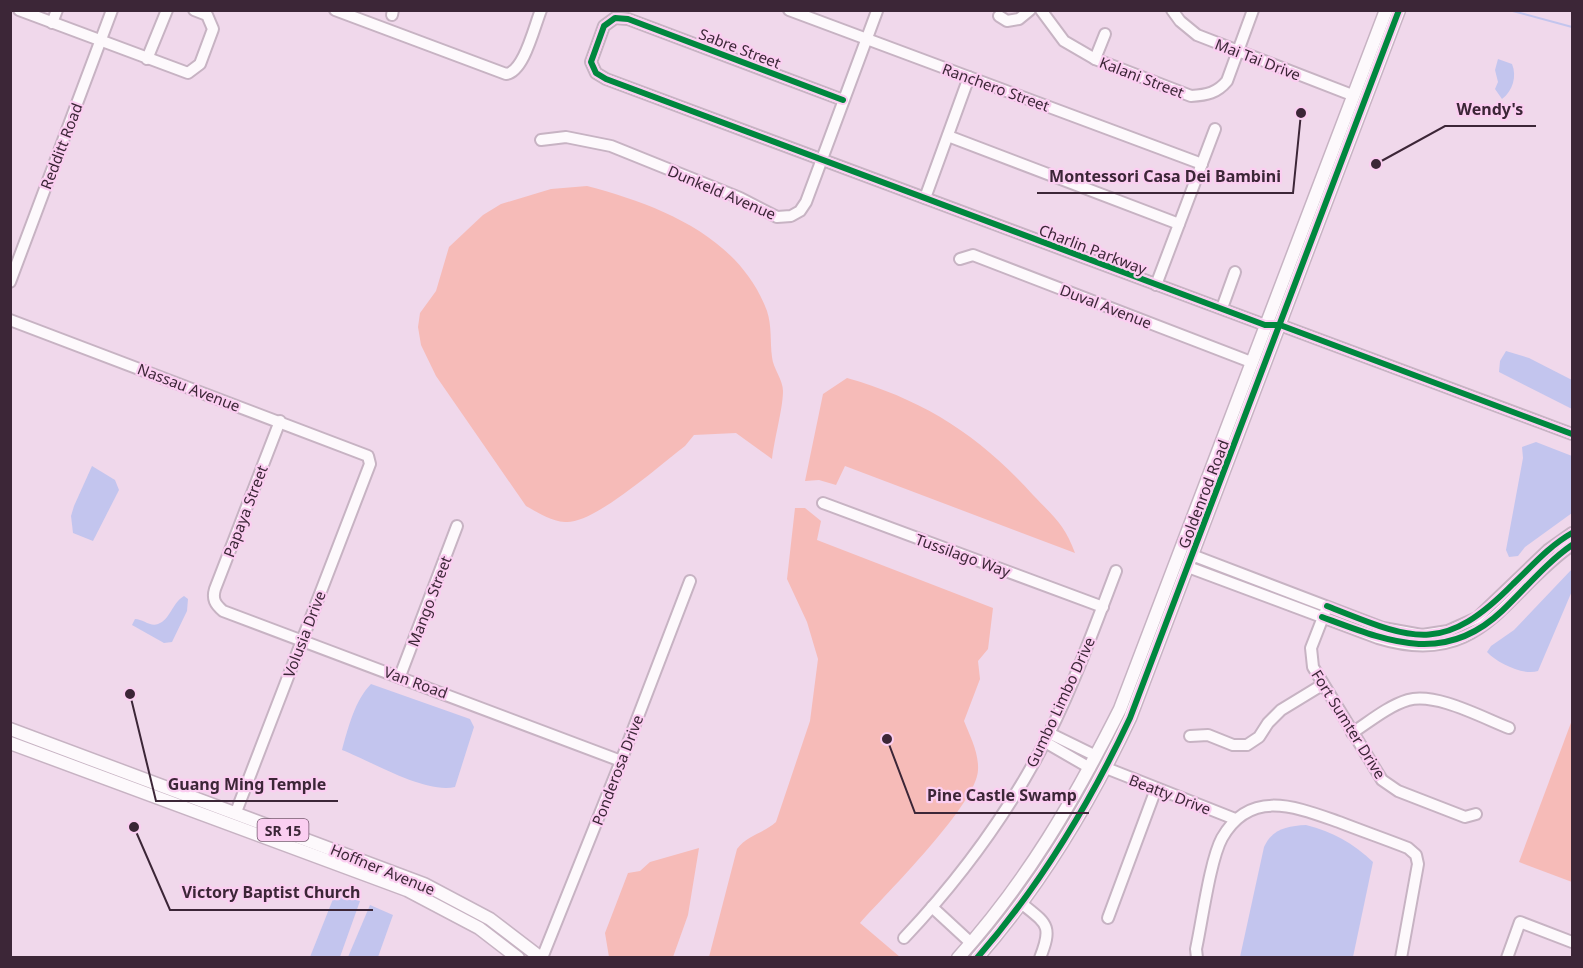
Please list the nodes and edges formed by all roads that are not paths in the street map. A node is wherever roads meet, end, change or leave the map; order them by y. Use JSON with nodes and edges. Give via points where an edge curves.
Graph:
{"nodes":[{"id":1,"x":20,"y":10,"type":"edge"},
{"id":2,"x":57,"y":10,"type":"edge"},
{"id":3,"x":112,"y":10,"type":"edge"},
{"id":4,"x":167,"y":10,"type":"edge"},
{"id":5,"x":194,"y":10,"type":"edge"},
{"id":6,"x":335,"y":10,"type":"edge"},
{"id":7,"x":541,"y":10,"type":"edge"},
{"id":8,"x":789,"y":10,"type":"edge"},
{"id":9,"x":1030,"y":10,"type":"edge"},
{"id":10,"x":1041,"y":10,"type":"edge"},
{"id":11,"x":1172,"y":10,"type":"edge"},
{"id":12,"x":1253,"y":10,"type":"edge"},
{"id":13,"x":1386,"y":10,"type":"edge"},
{"id":14,"x":1399,"y":10,"type":"edge"},
{"id":15,"x":877,"y":11,"type":"edge"},
{"id":16,"x":999,"y":16,"type":"dead end"},
{"id":17,"x":52,"y":23,"type":"junction"},
{"id":18,"x":1105,"y":34,"type":"dead end"},
{"id":19,"x":1375,"y":38,"type":"junction"},
{"id":20,"x":866,"y":39,"type":"junction"},
{"id":21,"x":100,"y":42,"type":"junction"},
{"id":22,"x":1238,"y":51,"type":"junction"},
{"id":23,"x":147,"y":59,"type":"junction"},
{"id":24,"x":1095,"y":59,"type":"junction"},
{"id":25,"x":969,"y":77,"type":"junction"},
{"id":26,"x":606,"y":79,"type":"joint"},
{"id":27,"x":1352,"y":95,"type":"junction"},
{"id":28,"x":843,"y":100,"type":"junction"},
{"id":29,"x":1365,"y":101,"type":"junction"},
{"id":30,"x":1215,"y":129,"type":"dead end"},
{"id":31,"x":948,"y":136,"type":"junction"},
{"id":32,"x":541,"y":140,"type":"dead end"},
{"id":33,"x":821,"y":159,"type":"junction"},
{"id":34,"x":1202,"y":164,"type":"junction"},
{"id":35,"x":1341,"y":164,"type":"junction"},
{"id":36,"x":925,"y":198,"type":"junction"},
{"id":37,"x":1179,"y":224,"type":"junction"},
{"id":38,"x":960,"y":259,"type":"dead end"},
{"id":39,"x":1235,"y":272,"type":"dead end"},
{"id":40,"x":10,"y":282,"type":"edge"},
{"id":41,"x":1156,"y":285,"type":"junction"},
{"id":42,"x":1222,"y":309,"type":"junction"},
{"id":43,"x":10,"y":320,"type":"edge"},
{"id":44,"x":1265,"y":325,"type":"junction"},
{"id":45,"x":1280,"y":325,"type":"junction"},
{"id":46,"x":1251,"y":362,"type":"junction"},
{"id":47,"x":280,"y":421,"type":"junction"},
{"id":48,"x":1572,"y":434,"type":"edge"},
{"id":49,"x":368,"y":456,"type":"joint"},
{"id":50,"x":823,"y":503,"type":"dead end"},
{"id":51,"x":457,"y":526,"type":"dead end"},
{"id":52,"x":1188,"y":529,"type":"junction"},
{"id":53,"x":1572,"y":533,"type":"edge"},
{"id":54,"x":1572,"y":545,"type":"edge"},
{"id":55,"x":1177,"y":557,"type":"junction"},
{"id":56,"x":1190,"y":561,"type":"junction"},
{"id":57,"x":1116,"y":572,"type":"dead end"},
{"id":58,"x":690,"y":580,"type":"dead end"},
{"id":59,"x":214,"y":601,"type":"joint"},
{"id":60,"x":1327,"y":606,"type":"junction"},
{"id":61,"x":1103,"y":607,"type":"junction"},
{"id":62,"x":1323,"y":617,"type":"junction"},
{"id":63,"x":303,"y":640,"type":"junction"},
{"id":64,"x":400,"y":676,"type":"junction"},
{"id":65,"x":1146,"y":678,"type":"junction"},
{"id":66,"x":1322,"y":685,"type":"junction"},
{"id":67,"x":1509,"y":728,"type":"dead end"},
{"id":68,"x":10,"y":729,"type":"edge"},
{"id":69,"x":1352,"y":733,"type":"junction"},
{"id":70,"x":10,"y":734,"type":"edge"},
{"id":71,"x":1190,"y":736,"type":"dead end"},
{"id":72,"x":1047,"y":737,"type":"junction"},
{"id":73,"x":43,"y":740,"type":"junction"},
{"id":74,"x":10,"y":743,"type":"edge"},
{"id":75,"x":621,"y":761,"type":"junction"},
{"id":76,"x":1093,"y":762,"type":"junction"},
{"id":77,"x":81,"y":768,"type":"junction"},
{"id":78,"x":1106,"y":768,"type":"junction"},
{"id":79,"x":128,"y":772,"type":"junction"},
{"id":80,"x":1156,"y":789,"type":"junction"},
{"id":81,"x":171,"y":803,"type":"junction"},
{"id":82,"x":236,"y":812,"type":"junction"},
{"id":83,"x":1476,"y":814,"type":"dead end"},
{"id":84,"x":1235,"y":819,"type":"junction"},
{"id":85,"x":246,"y":831,"type":"junction"},
{"id":86,"x":325,"y":846,"type":"junction"},
{"id":87,"x":1021,"y":903,"type":"junction"},
{"id":88,"x":932,"y":907,"type":"junction"},
{"id":89,"x":1107,"y":918,"type":"dead end"},
{"id":90,"x":904,"y":938,"type":"dead end"},
{"id":91,"x":1572,"y":942,"type":"edge"},
{"id":92,"x":971,"y":943,"type":"junction"},
{"id":93,"x":518,"y":956,"type":"edge"},
{"id":94,"x":541,"y":957,"type":"edge"},
{"id":95,"x":958,"y":957,"type":"edge"},
{"id":96,"x":976,"y":957,"type":"edge"},
{"id":97,"x":1040,"y":957,"type":"edge"},
{"id":98,"x":1197,"y":957,"type":"edge"},
{"id":99,"x":1401,"y":957,"type":"edge"},
{"id":100,"x":1507,"y":957,"type":"edge"}],
"edges":[{"from":1,"to":17,"type":"street"},
{"from":2,"to":17,"type":"street"},
{"from":3,"to":21,"type":"street","name":"Redditt Road"},
{"from":4,"to":23,"type":"street"},
{"from":5,"to":23,"type":"street","via":[[207,15],[213,29],[196,69],[183,72]]},
{"from":6,"to":7,"type":"street","via":[[506,74],[520,65]]},
{"from":8,"to":20,"type":"street","name":"Ranchero Street"},
{"from":9,"to":16,"type":"street","via":[[1013,20]]},
{"from":10,"to":24,"type":"street","name":"Kalani Street","via":[[1064,41]]},
{"from":11,"to":22,"type":"street","name":"Mai Tai Drive","via":[[1197,35]]},
{"from":12,"to":22,"type":"street"},
{"from":13,"to":19,"type":"main road","name":"Goldenrod Road"},
{"from":14,"to":29,"type":"main road","name":"Goldenrod Road"},
{"from":15,"to":20,"type":"street","name":"Dunkeld Avenue"},
{"from":17,"to":21,"type":"street"},
{"from":18,"to":24,"type":"street"},
{"from":19,"to":27,"type":"main road","name":"Goldenrod Road"},
{"from":19,"to":29,"type":"main road","via":[[1377,45],[1364,79]]},
{"from":20,"to":25,"type":"street","name":"Ranchero Street"},
{"from":20,"to":28,"type":"street","name":"Dunkeld Avenue"},
{"from":21,"to":23,"type":"street"},
{"from":21,"to":40,"type":"street","name":"Redditt Road"},
{"from":22,"to":24,"type":"street","name":"Kalani Street","via":[[1221,88],[1208,95],[1191,96]]},
{"from":22,"to":27,"type":"street","name":"Mai Tai Drive"},
{"from":25,"to":31,"type":"street"},
{"from":25,"to":34,"type":"street","name":"Ranchero Street"},
{"from":26,"to":28,"type":"street","name":"Sabre Street","via":[[596,73],[591,62],[604,26],[615,18],[628,19]]},
{"from":26,"to":33,"type":"street","name":"Charlin Parkway"},
{"from":27,"to":35,"type":"main road","via":[[1356,111],[1339,154]]},
{"from":27,"to":44,"type":"main road","name":"Goldenrod Road"},
{"from":28,"to":33,"type":"street","name":"Dunkeld Avenue"},
{"from":29,"to":35,"type":"main road","name":"Goldenrod Road"},
{"from":30,"to":34,"type":"street"},
{"from":31,"to":36,"type":"street"},
{"from":31,"to":37,"type":"street"},
{"from":32,"to":33,"type":"street","name":"Dunkeld Avenue","via":[[566,137],[611,146],[777,217],[800,211]]},
{"from":33,"to":36,"type":"street","name":"Charlin Parkway"},
{"from":34,"to":37,"type":"street"},
{"from":35,"to":45,"type":"main road","name":"Goldenrod Road"},
{"from":36,"to":41,"type":"street","name":"Charlin Parkway"},
{"from":37,"to":41,"type":"street"},
{"from":38,"to":46,"type":"street","name":"Duval Avenue","via":[[973,255]]},
{"from":39,"to":42,"type":"street"},
{"from":41,"to":42,"type":"street","name":"Charlin Parkway"},
{"from":42,"to":44,"type":"street","name":"Charlin Parkway"},
{"from":43,"to":47,"type":"street","name":"Nassau Avenue"},
{"from":44,"to":45,"type":"street","name":"Charlin Parkway"},
{"from":44,"to":46,"type":"main road","name":"Goldenrod Road"},
{"from":45,"to":48,"type":"street","name":"Charlin Parkway"},
{"from":45,"to":56,"type":"main road","name":"Goldenrod Road"},
{"from":46,"to":52,"type":"main road","name":"Goldenrod Road"},
{"from":47,"to":49,"type":"street","name":"Nassau Avenue"},
{"from":47,"to":59,"type":"street","name":"Papaya Street","via":[[215,589]]},
{"from":49,"to":63,"type":"street","name":"Volusia Drive","via":[[370,464]]},
{"from":50,"to":61,"type":"street","name":"Tussilago Way"},
{"from":51,"to":64,"type":"street","name":"Mango Street"},
{"from":52,"to":55,"type":"main road","name":"Goldenrod Road"},
{"from":52,"to":56,"type":"main road","via":[[1183,554]]},
{"from":53,"to":60,"type":"street","via":[[1548,550],[1478,618],[1448,631],[1422,635],[1398,632]]},
{"from":54,"to":62,"type":"street","via":[[1491,621],[1452,641],[1394,643]]},
{"from":55,"to":65,"type":"main road","via":[[1181,570],[1148,655]]},
{"from":55,"to":76,"type":"main road","name":"Goldenrod Road","via":[[1120,709]]},
{"from":56,"to":60,"type":"street"},
{"from":56,"to":62,"type":"street"},
{"from":56,"to":65,"type":"main road","name":"Goldenrod Road"},
{"from":57,"to":61,"type":"street","name":"Gumbo Limbo Drive"},
{"from":58,"to":75,"type":"street","name":"Ponderosa Drive"},
{"from":59,"to":63,"type":"street","name":"Van Road","via":[[223,611]]},
{"from":60,"to":62,"type":"street","name":"Fort Sumter Drive"},
{"from":61,"to":72,"type":"street","name":"Gumbo Limbo Drive"},
{"from":62,"to":66,"type":"street","name":"Fort Sumter Drive","via":[[1311,657]]},
{"from":63,"to":64,"type":"street","name":"Van Road"},
{"from":63,"to":82,"type":"street","name":"Volusia Drive"},
{"from":64,"to":75,"type":"street","name":"Van Road"},
{"from":65,"to":78,"type":"main road","name":"Goldenrod Road"},
{"from":66,"to":69,"type":"street","name":"Fort Sumter Drive"},
{"from":66,"to":71,"type":"street","via":[[1281,710],[1259,737],[1247,745],[1233,745],[1208,735]]},
{"from":67,"to":69,"type":"street","via":[[1441,702],[1418,699],[1399,704]]},
{"from":68,"to":73,"type":"main road","name":"Hoffner Avenue","number":"SR 15"},
{"from":69,"to":83,"type":"street","name":"Fort Sumter Drive","via":[[1389,787],[1465,816]]},
{"from":70,"to":73,"type":"main road","via":[[37,742]]},
{"from":72,"to":76,"type":"street"},
{"from":72,"to":88,"type":"street","name":"Gumbo Limbo Drive","via":[[987,838]]},
{"from":73,"to":79,"type":"main road","name":"Hoffner Avenue","number":"SR 15"},
{"from":74,"to":77,"type":"main road","name":"Hoffner Avenue","number":"SR 15"},
{"from":75,"to":94,"type":"street","name":"Ponderosa Drive"},
{"from":76,"to":92,"type":"main road","name":"Goldenrod Road","via":[[1042,852]]},
{"from":77,"to":79,"type":"main road","via":[[92,767],[112,774]]},
{"from":77,"to":81,"type":"main road","name":"Hoffner Avenue","number":"SR 15"},
{"from":78,"to":80,"type":"street","name":"Beatty Drive"},
{"from":78,"to":87,"type":"main road","name":"Goldenrod Road","via":[[1059,850]]},
{"from":79,"to":82,"type":"main road","name":"Hoffner Avenue","number":"SR 15"},
{"from":80,"to":84,"type":"street","name":"Beatty Drive"},
{"from":80,"to":89,"type":"street"},
{"from":81,"to":82,"type":"main road","via":[[182,801],[226,817]]},
{"from":81,"to":85,"type":"main road","name":"Hoffner Avenue","number":"SR 15"},
{"from":82,"to":86,"type":"main road","name":"Hoffner Avenue","number":"SR 15"},
{"from":84,"to":98,"type":"street","via":[[1221,840],[1216,857]]},
{"from":84,"to":99,"type":"street","via":[[1255,808],[1274,804],[1300,808],[1408,848],[1416,855],[1418,864]]},
{"from":85,"to":86,"type":"main road","via":[[250,826],[256,827],[313,848]]},
{"from":85,"to":93,"type":"main road","name":"Hoffner Avenue","number":"SR 15","via":[[427,900],[479,928]]},
{"from":86,"to":94,"type":"main road","name":"Hoffner Avenue","number":"SR 15","via":[[446,894]]},
{"from":87,"to":96,"type":"main road","name":"Goldenrod Road"},
{"from":87,"to":97,"type":"street","via":[[1047,927]]},
{"from":88,"to":90,"type":"street","name":"Gumbo Limbo Drive"},
{"from":88,"to":92,"type":"street"},
{"from":91,"to":100,"type":"street","via":[[1520,922]]},
{"from":92,"to":95,"type":"main road","name":"Goldenrod Road"}]}
